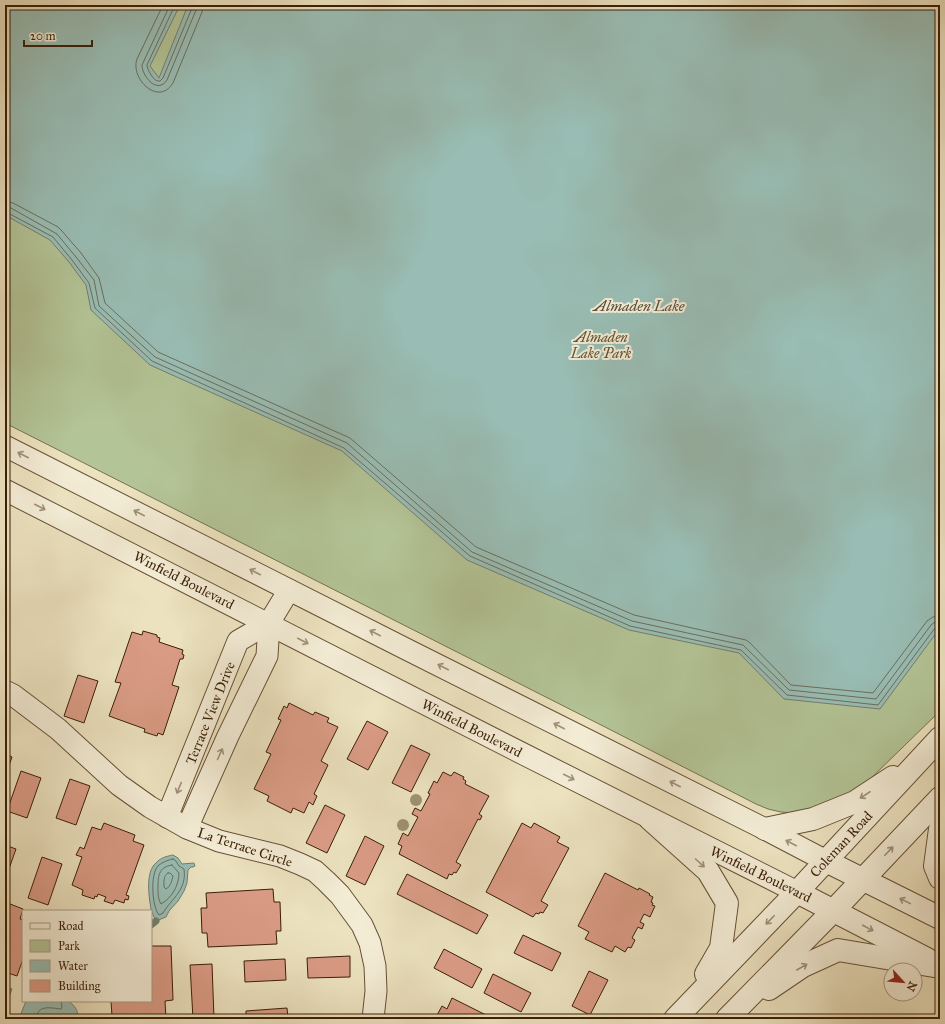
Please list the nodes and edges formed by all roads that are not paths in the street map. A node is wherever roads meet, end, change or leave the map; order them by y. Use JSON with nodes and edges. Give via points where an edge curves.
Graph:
{"nodes":[{"id":1,"x":5,"y":446,"type":"edge"},
{"id":2,"x":5,"y":490,"type":"edge"},
{"id":3,"x":289,"y":590,"type":"junction"},
{"id":4,"x":269,"y":623,"type":"junction"},
{"id":5,"x":5,"y":690,"type":"edge"},
{"id":6,"x":940,"y":738,"type":"edge"},
{"id":7,"x":921,"y":758,"type":"junction"},
{"id":8,"x":940,"y":798,"type":"edge"},
{"id":9,"x":168,"y":817,"type":"junction"},
{"id":10,"x":650,"y":818,"type":"junction"},
{"id":11,"x":187,"y":828,"type":"junction"},
{"id":12,"x":765,"y":829,"type":"junction"},
{"id":13,"x":940,"y":830,"type":"edge"},
{"id":14,"x":826,"y":861,"type":"junction"},
{"id":15,"x":940,"y":878,"type":"edge"},
{"id":16,"x":862,"y":880,"type":"junction"},
{"id":17,"x":797,"y":892,"type":"junction"},
{"id":18,"x":834,"y":910,"type":"junction"},
{"id":19,"x":940,"y":918,"type":"edge"},
{"id":20,"x":940,"y":966,"type":"edge"},
{"id":21,"x":680,"y":1013,"type":"edge"},
{"id":22,"x":731,"y":1015,"type":"edge"},
{"id":23,"x":373,"y":1019,"type":"edge"}],
"edges":[{"from":3,"to":1,"type":"street","one_way":true},
{"from":2,"to":4,"type":"street","name":"Winfield Boulevard","one_way":true},
{"from":3,"to":4,"type":"street","name":"Terrace View Drive"},
{"from":12,"to":3,"type":"street","one_way":true},
{"from":4,"to":9,"type":"street","name":"Terrace View Drive","one_way":true,"via":[[238,642]]},
{"from":4,"to":10,"type":"street","name":"Winfield Boulevard","one_way":true},
{"from":11,"to":4,"type":"street","name":"Terrace View Drive","one_way":true,"via":[[267,656]]},
{"from":5,"to":9,"type":"street","name":"La Terrace Circle","via":[[58,729],[119,785]]},
{"from":6,"to":7,"type":"street","name":"Coleman Road"},
{"from":7,"to":12,"type":"street","one_way":true,"via":[[855,802],[813,819]]},
{"from":7,"to":14,"type":"street","name":"Coleman Road"},
{"from":16,"to":8,"type":"street","one_way":true},
{"from":9,"to":11,"type":"street","name":"La Terrace Circle"},
{"from":10,"to":17,"type":"street","name":"Winfield Boulevard"},
{"from":10,"to":21,"type":"street","one_way":true,"via":[[708,871],[727,903],[721,948]]},
{"from":11,"to":23,"type":"street","name":"La Terrace Circle","via":[[226,843],[280,856],[300,864],[335,890],[362,925],[370,943],[375,966],[376,991]]},
{"from":14,"to":12,"type":"street","one_way":true},
{"from":13,"to":15,"type":"street","via":[[935,866]]},
{"from":14,"to":16,"type":"street"},
{"from":14,"to":17,"type":"street","name":"Coleman Road"},
{"from":16,"to":18,"type":"street"},
{"from":19,"to":16,"type":"street","one_way":true},
{"from":17,"to":18,"type":"street","name":"Winfield Boulevard"},
{"from":17,"to":21,"type":"street","name":"Coleman Road","one_way":true},
{"from":18,"to":20,"type":"street","name":"Winfield Boulevard","one_way":true},
{"from":18,"to":22,"type":"street"},
{"from":22,"to":20,"type":"street","one_way":true,"via":[[803,966],[838,950]]}]}
